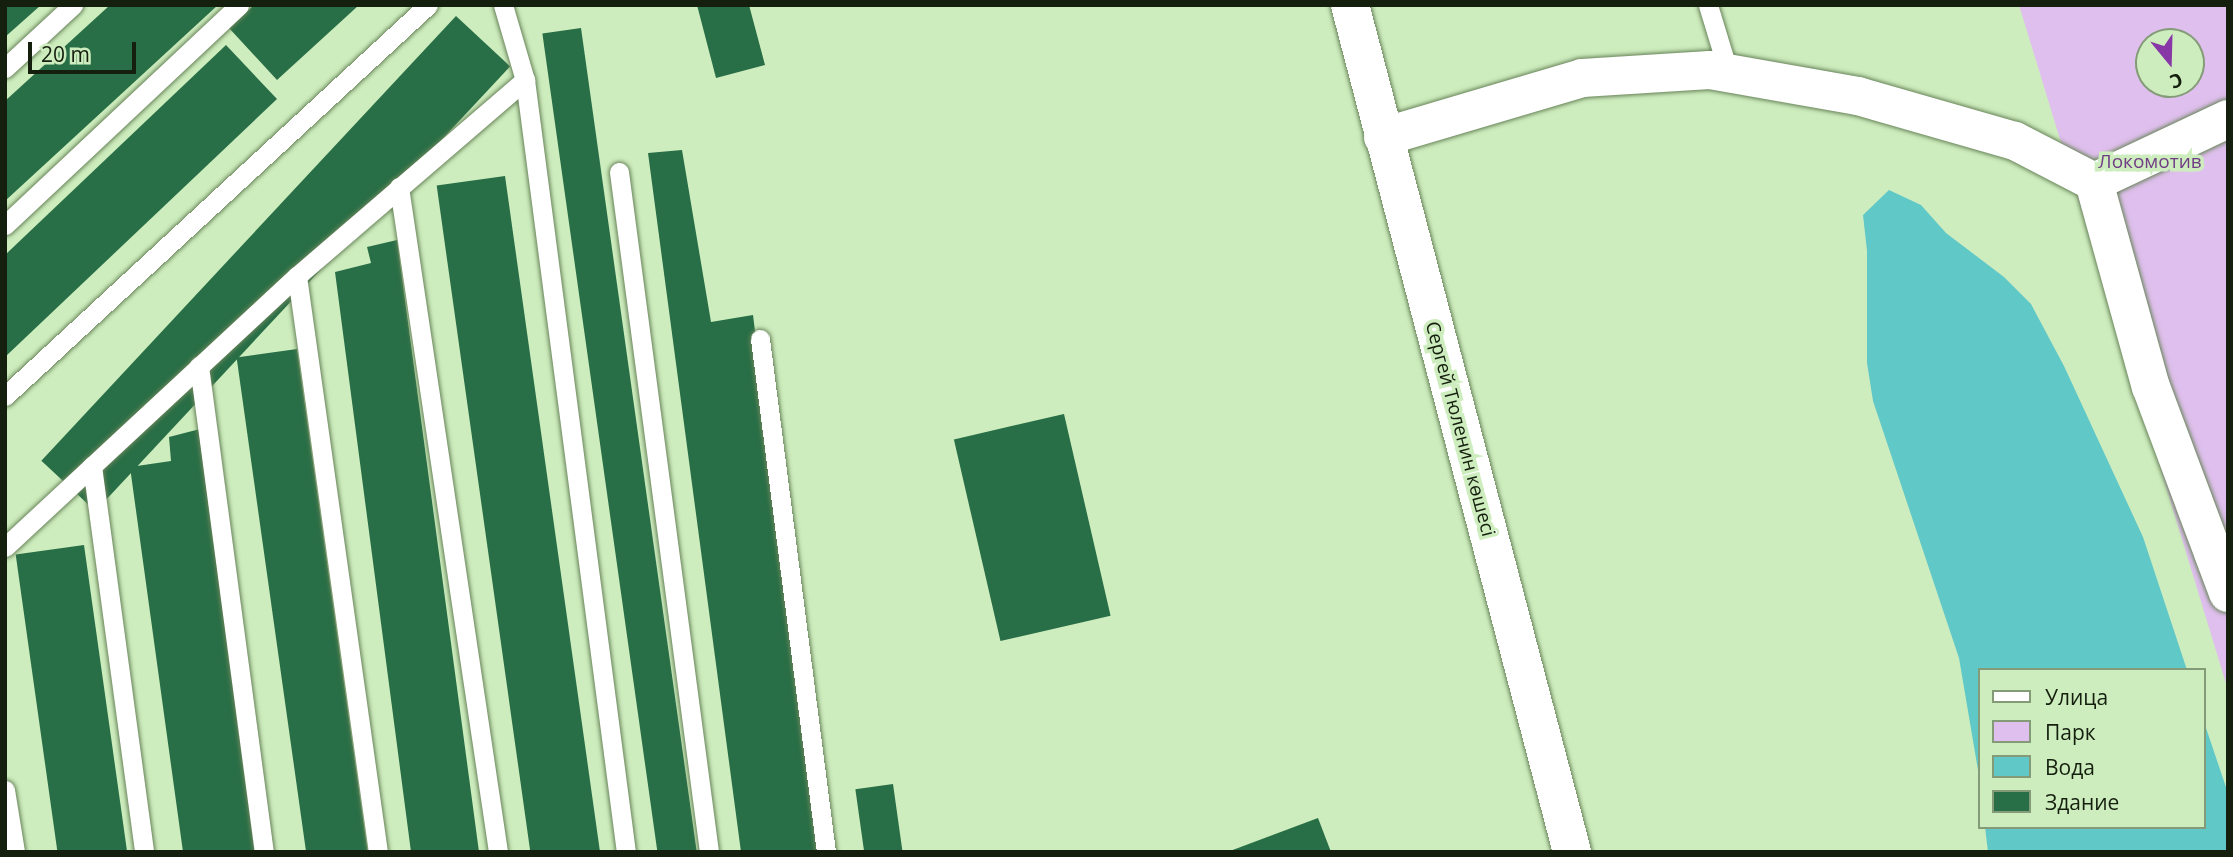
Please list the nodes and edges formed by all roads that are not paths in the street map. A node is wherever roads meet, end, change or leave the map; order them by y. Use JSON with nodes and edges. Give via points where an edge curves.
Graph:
{"nodes":[{"id":1,"x":73,"y":5,"type":"edge"},
{"id":2,"x":239,"y":5,"type":"edge"},
{"id":3,"x":428,"y":5,"type":"edge"},
{"id":4,"x":503,"y":5,"type":"edge"},
{"id":5,"x":1350,"y":5,"type":"edge"},
{"id":6,"x":1708,"y":5,"type":"edge"},
{"id":7,"x":5,"y":68,"type":"edge"},
{"id":8,"x":1729,"y":74,"type":"junction"},
{"id":9,"x":525,"y":80,"type":"junction"},
{"id":10,"x":2228,"y":119,"type":"edge"},
{"id":11,"x":1383,"y":137,"type":"junction"},
{"id":12,"x":619,"y":172,"type":"dead end"},
{"id":13,"x":2094,"y":182,"type":"junction"},
{"id":14,"x":399,"y":187,"type":"junction"},
{"id":15,"x":5,"y":225,"type":"edge"},
{"id":16,"x":297,"y":276,"type":"junction"},
{"id":17,"x":760,"y":339,"type":"dead end"},
{"id":18,"x":199,"y":366,"type":"junction"},
{"id":19,"x":5,"y":396,"type":"edge"},
{"id":20,"x":92,"y":466,"type":"junction"},
{"id":21,"x":5,"y":547,"type":"edge"},
{"id":22,"x":2228,"y":593,"type":"edge"},
{"id":23,"x":5,"y":790,"type":"edge"},
{"id":24,"x":15,"y":852,"type":"edge"},
{"id":25,"x":144,"y":852,"type":"edge"},
{"id":26,"x":264,"y":852,"type":"edge"},
{"id":27,"x":378,"y":852,"type":"edge"},
{"id":28,"x":498,"y":852,"type":"edge"},
{"id":29,"x":626,"y":852,"type":"edge"},
{"id":30,"x":709,"y":852,"type":"edge"},
{"id":31,"x":826,"y":852,"type":"edge"},
{"id":32,"x":1572,"y":852,"type":"edge"}],
"edges":[{"from":1,"to":7,"type":"lane"},
{"from":2,"to":15,"type":"lane"},
{"from":3,"to":19,"type":"lane"},
{"from":4,"to":9,"type":"lane"},
{"from":5,"to":11,"type":"street","name":"Сергей Тюленин көшесі"},
{"from":6,"to":8,"type":"lane"},
{"from":8,"to":11,"type":"street","via":[[1710,71],[1582,78]]},
{"from":8,"to":13,"type":"street","via":[[1858,96],[2015,141]]},
{"from":9,"to":14,"type":"lane"},
{"from":9,"to":29,"type":"lane"},
{"from":10,"to":13,"type":"street"},
{"from":11,"to":32,"type":"street","name":"Сергей Тюленин көшесі"},
{"from":12,"to":30,"type":"lane"},
{"from":13,"to":22,"type":"street","via":[[2151,387]]},
{"from":14,"to":16,"type":"lane"},
{"from":14,"to":28,"type":"lane"},
{"from":16,"to":18,"type":"lane"},
{"from":16,"to":27,"type":"lane"},
{"from":17,"to":31,"type":"lane"},
{"from":18,"to":20,"type":"lane"},
{"from":18,"to":26,"type":"lane"},
{"from":20,"to":21,"type":"lane"},
{"from":20,"to":25,"type":"lane"},
{"from":23,"to":24,"type":"lane"}]}
